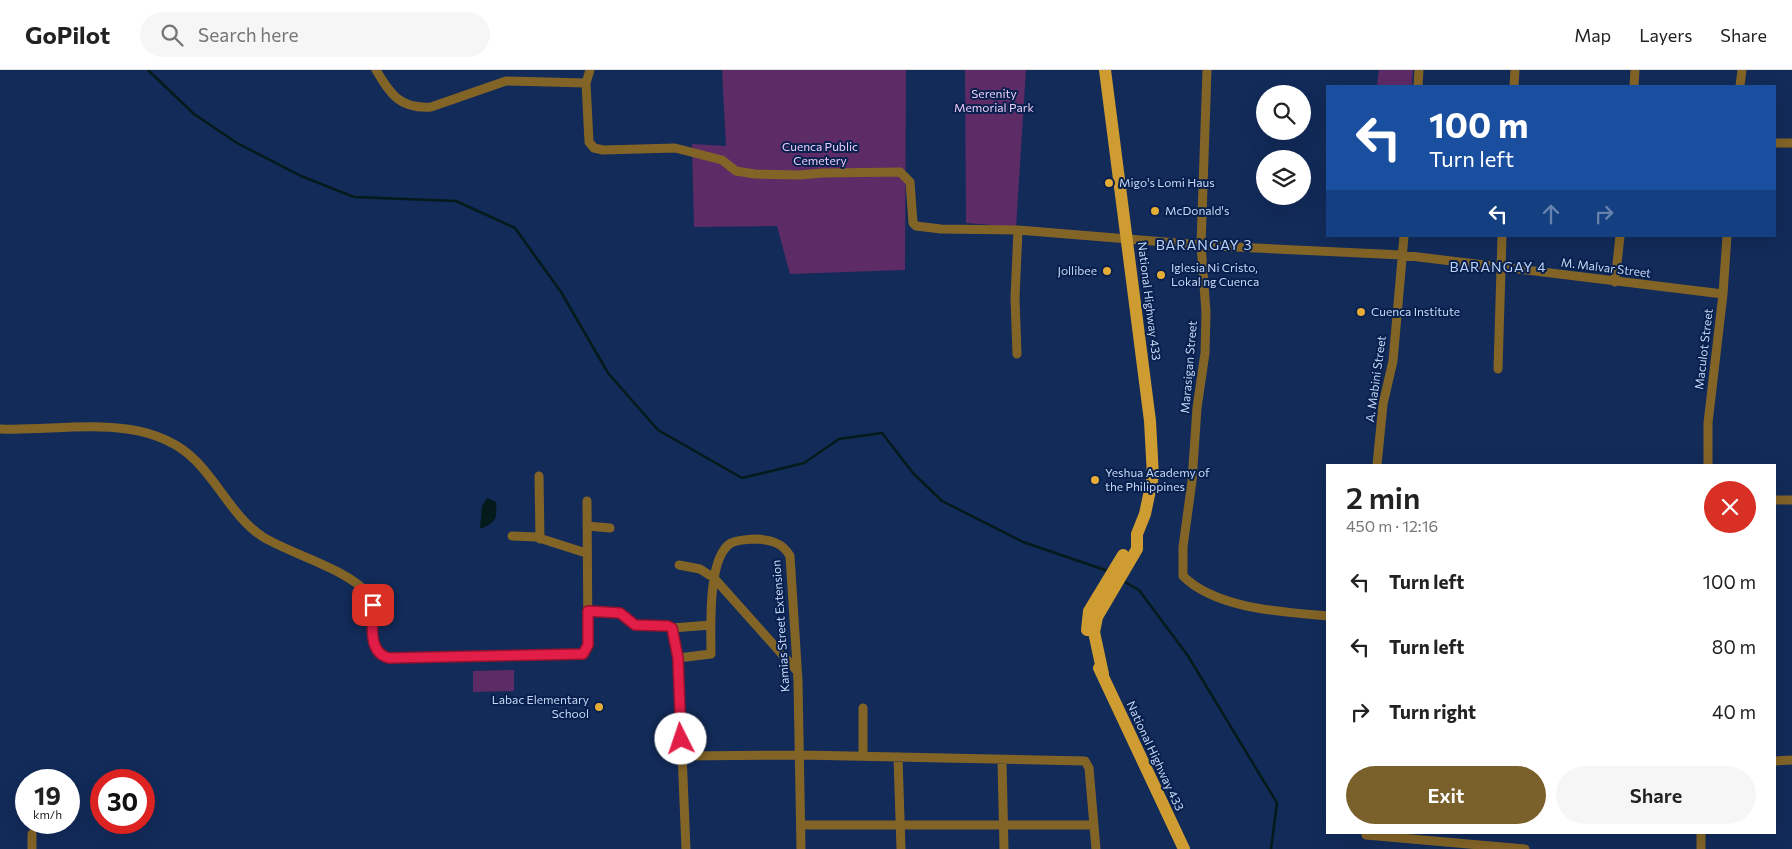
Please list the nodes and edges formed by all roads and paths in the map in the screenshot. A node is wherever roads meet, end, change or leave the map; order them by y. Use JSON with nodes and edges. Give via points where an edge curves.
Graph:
{"nodes":[{"id":1,"x":376,"y":70,"type":"edge"},
{"id":2,"x":590,"y":70,"type":"edge"},
{"id":3,"x":1105,"y":70,"type":"edge"},
{"id":4,"x":1207,"y":70,"type":"edge"},
{"id":5,"x":1419,"y":70,"type":"edge"},
{"id":6,"x":1516,"y":70,"type":"edge"},
{"id":7,"x":1635,"y":70,"type":"edge"},
{"id":8,"x":1742,"y":70,"type":"edge"},
{"id":9,"x":586,"y":83,"type":"junction"},
{"id":10,"x":1418,"y":85,"type":"edge"},
{"id":11,"x":1514,"y":85,"type":"edge"},
{"id":12,"x":1634,"y":85,"type":"edge"},
{"id":13,"x":1740,"y":85,"type":"edge"},
{"id":14,"x":1776,"y":143,"type":"edge"},
{"id":15,"x":1792,"y":143,"type":"edge"},
{"id":16,"x":1018,"y":230,"type":"junction"},
{"id":17,"x":1404,"y":237,"type":"edge"},
{"id":18,"x":1502,"y":237,"type":"edge"},
{"id":19,"x":1620,"y":237,"type":"edge"},
{"id":20,"x":1727,"y":237,"type":"edge"},
{"id":21,"x":1128,"y":241,"type":"junction"},
{"id":22,"x":1201,"y":245,"type":"junction"},
{"id":23,"x":1402,"y":255,"type":"junction"},
{"id":24,"x":1500,"y":267,"type":"junction"},
{"id":25,"x":1615,"y":282,"type":"junction"},
{"id":26,"x":1723,"y":294,"type":"junction"},
{"id":27,"x":1017,"y":354,"type":"dead end"},
{"id":28,"x":1498,"y":369,"type":"dead end"},
{"id":29,"x":0,"y":429,"type":"edge"},
{"id":30,"x":1377,"y":464,"type":"edge"},
{"id":31,"x":1708,"y":464,"type":"edge"},
{"id":32,"x":539,"y":476,"type":"dead end"},
{"id":33,"x":1776,"y":500,"type":"edge"},
{"id":34,"x":1792,"y":500,"type":"edge"},
{"id":35,"x":587,"y":501,"type":"dead end"},
{"id":36,"x":587,"y":526,"type":"junction"},
{"id":37,"x":610,"y":528,"type":"dead end"},
{"id":38,"x":512,"y":536,"type":"dead end"},
{"id":39,"x":540,"y":539,"type":"junction"},
{"id":40,"x":586,"y":554,"type":"junction"},
{"id":41,"x":679,"y":565,"type":"dead end"},
{"id":42,"x":714,"y":578,"type":"junction"},
{"id":43,"x":588,"y":611,"type":"junction"},
{"id":44,"x":1326,"y":616,"type":"edge"},
{"id":45,"x":711,"y":625,"type":"junction"},
{"id":46,"x":672,"y":628,"type":"junction"},
{"id":47,"x":678,"y":658,"type":"junction"},
{"id":48,"x":797,"y":671,"type":"junction"},
{"id":49,"x":863,"y":708,"type":"dead end"},
{"id":50,"x":801,"y":755,"type":"junction"},
{"id":51,"x":682,"y":756,"type":"junction"},
{"id":52,"x":863,"y":756,"type":"junction"},
{"id":53,"x":898,"y":757,"type":"junction"},
{"id":54,"x":1776,"y":760,"type":"edge"},
{"id":55,"x":1792,"y":760,"type":"edge"},
{"id":56,"x":1002,"y":761,"type":"junction"},
{"id":57,"x":801,"y":825,"type":"junction"},
{"id":58,"x":1092,"y":825,"type":"junction"},
{"id":59,"x":900,"y":826,"type":"junction"},
{"id":60,"x":1002,"y":826,"type":"junction"},
{"id":61,"x":32,"y":834,"type":"dead end"},
{"id":62,"x":1701,"y":834,"type":"edge"},
{"id":63,"x":1366,"y":835,"type":"dead end"},
{"id":64,"x":32,"y":849,"type":"edge"},
{"id":65,"x":686,"y":849,"type":"edge"},
{"id":66,"x":801,"y":849,"type":"edge"},
{"id":67,"x":901,"y":849,"type":"edge"},
{"id":68,"x":1004,"y":849,"type":"edge"},
{"id":69,"x":1096,"y":849,"type":"edge"},
{"id":70,"x":1184,"y":849,"type":"edge"},
{"id":71,"x":1525,"y":849,"type":"edge"},
{"id":72,"x":1701,"y":849,"type":"edge"}],
"edges":[{"from":1,"to":9,"type":"street","via":[[400,102],[419,108],[431,107],[506,81]]},
{"from":2,"to":9,"type":"street"},
{"from":3,"to":21,"type":"main road","name":"National Highway 433"},
{"from":4,"to":22,"type":"street","name":"Marasigan Street"},
{"from":5,"to":10,"type":"street"},
{"from":6,"to":11,"type":"street"},
{"from":7,"to":12,"type":"street"},
{"from":8,"to":13,"type":"street"},
{"from":9,"to":16,"type":"street","name":"M. Malvar Street","via":[[589,142],[594,148],[674,148],[722,160],[736,171],[755,174],[799,176],[832,172],[900,172],[910,182],[913,223],[916,226]]},
{"from":14,"to":15,"type":"street"},
{"from":16,"to":21,"type":"street","name":"M. Malvar Street"},
{"from":16,"to":27,"type":"street"},
{"from":17,"to":23,"type":"street","name":"A. Mabini Street"},
{"from":18,"to":24,"type":"street"},
{"from":19,"to":25,"type":"street"},
{"from":20,"to":26,"type":"street","name":"Maculot Street"},
{"from":21,"to":22,"type":"street","name":"M. Malvar Street"},
{"from":21,"to":70,"type":"main road","name":"National Highway 433","via":[[1153,450],[1150,496],[1133,548],[1100,602],[1094,632],[1103,674]]},
{"from":22,"to":23,"type":"street","name":"M. Malvar Street"},
{"from":22,"to":44,"type":"street","name":"Marasigan Street","via":[[1206,312],[1205,353],[1182,576],[1206,594],[1277,611]]},
{"from":23,"to":24,"type":"street","name":"M. Malvar Street"},
{"from":23,"to":30,"type":"street","name":"A. Mabini Street","via":[[1392,362],[1383,404]]},
{"from":24,"to":25,"type":"street","name":"M. Malvar Street"},
{"from":24,"to":28,"type":"street"},
{"from":25,"to":26,"type":"street","name":"M. Malvar Street"},
{"from":26,"to":31,"type":"street","name":"Maculot Street","via":[[1708,423]]},
{"from":29,"to":43,"type":"street","via":[[119,428],[166,440],[194,459],[254,530],[344,577],[369,596],[373,605],[373,640],[381,656],[450,658],[583,654],[588,645]]},
{"from":32,"to":39,"type":"street"},
{"from":33,"to":34,"type":"street"},
{"from":35,"to":36,"type":"street"},
{"from":36,"to":37,"type":"street"},
{"from":36,"to":40,"type":"street"},
{"from":38,"to":39,"type":"street"},
{"from":39,"to":40,"type":"street"},
{"from":40,"to":43,"type":"street"},
{"from":41,"to":42,"type":"street","via":[[700,569]]},
{"from":42,"to":45,"type":"street","name":"Kamias Street Extension"},
{"from":42,"to":48,"type":"street"},
{"from":42,"to":48,"type":"street","name":"Kamias Street Extension","via":[[723,550],[732,543],[756,539],[777,542],[786,548],[790,556]]},
{"from":43,"to":46,"type":"street","via":[[620,613],[635,625]]},
{"from":45,"to":46,"type":"street"},
{"from":45,"to":47,"type":"street","name":"Kamias Street Extension","via":[[711,654]]},
{"from":46,"to":47,"type":"street"},
{"from":47,"to":51,"type":"street"},
{"from":48,"to":50,"type":"street","name":"Kamias Street Extension"},
{"from":49,"to":52,"type":"street"},
{"from":50,"to":51,"type":"street"},
{"from":50,"to":52,"type":"street"},
{"from":50,"to":57,"type":"street","name":"Kamias Street Extension"},
{"from":51,"to":65,"type":"street"},
{"from":52,"to":53,"type":"street"},
{"from":53,"to":56,"type":"street"},
{"from":53,"to":59,"type":"street"},
{"from":54,"to":55,"type":"street"},
{"from":56,"to":58,"type":"street","via":[[1085,761],[1089,768]]},
{"from":56,"to":60,"type":"street"},
{"from":57,"to":59,"type":"street"},
{"from":57,"to":66,"type":"street","name":"Kamias Street Extension"},
{"from":58,"to":60,"type":"street"},
{"from":58,"to":69,"type":"street"},
{"from":59,"to":60,"type":"street"},
{"from":59,"to":67,"type":"street"},
{"from":60,"to":68,"type":"street"},
{"from":61,"to":64,"type":"street"},
{"from":62,"to":72,"type":"street"},
{"from":63,"to":71,"type":"street"}]}
